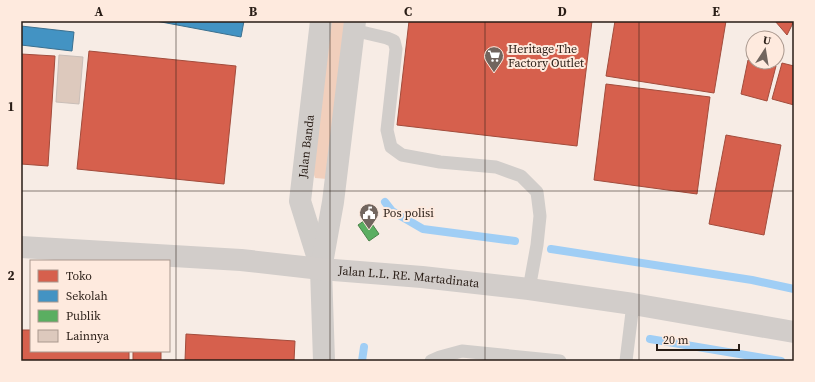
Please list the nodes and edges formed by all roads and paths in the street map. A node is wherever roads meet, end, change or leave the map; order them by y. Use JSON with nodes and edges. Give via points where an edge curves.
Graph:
{"nodes":[{"id":1,"x":321,"y":21,"type":"edge"},
{"id":2,"x":354,"y":25,"type":"edge"},
{"id":3,"x":21,"y":247,"type":"edge"},
{"id":4,"x":321,"y":268,"type":"junction"},
{"id":5,"x":529,"y":289,"type":"junction"},
{"id":6,"x":633,"y":304,"type":"junction"},
{"id":7,"x":794,"y":332,"type":"edge"},
{"id":8,"x":324,"y":361,"type":"edge"},
{"id":9,"x":431,"y":361,"type":"edge"},
{"id":10,"x":560,"y":361,"type":"edge"},
{"id":11,"x":626,"y":361,"type":"edge"}],
"edges":[{"from":1,"to":4,"type":"street","name":"Jalan Banda","via":[[300,201]]},
{"from":2,"to":4,"type":"street","name":"Jalan Banda","via":[[333,202]]},
{"from":2,"to":5,"type":"lane","via":[[387,38],[394,42],[396,48],[387,130],[391,147],[402,155],[440,162],[496,167],[521,176],[537,192],[540,216]]},
{"from":3,"to":4,"type":"main road","name":"Jalan L.L. RE. Martadinata","via":[[241,260]]},
{"from":4,"to":5,"type":"main road","name":"Jalan L.L. RE. Martadinata"},
{"from":4,"to":8,"type":"street","name":"Jalan Banda"},
{"from":5,"to":6,"type":"main road","name":"Jalan L.L. RE. Martadinata"},
{"from":6,"to":7,"type":"main road","name":"Jalan L.L. RE. Martadinata"},
{"from":6,"to":11,"type":"lane"},
{"from":9,"to":10,"type":"lane","via":[[462,351]]}]}
